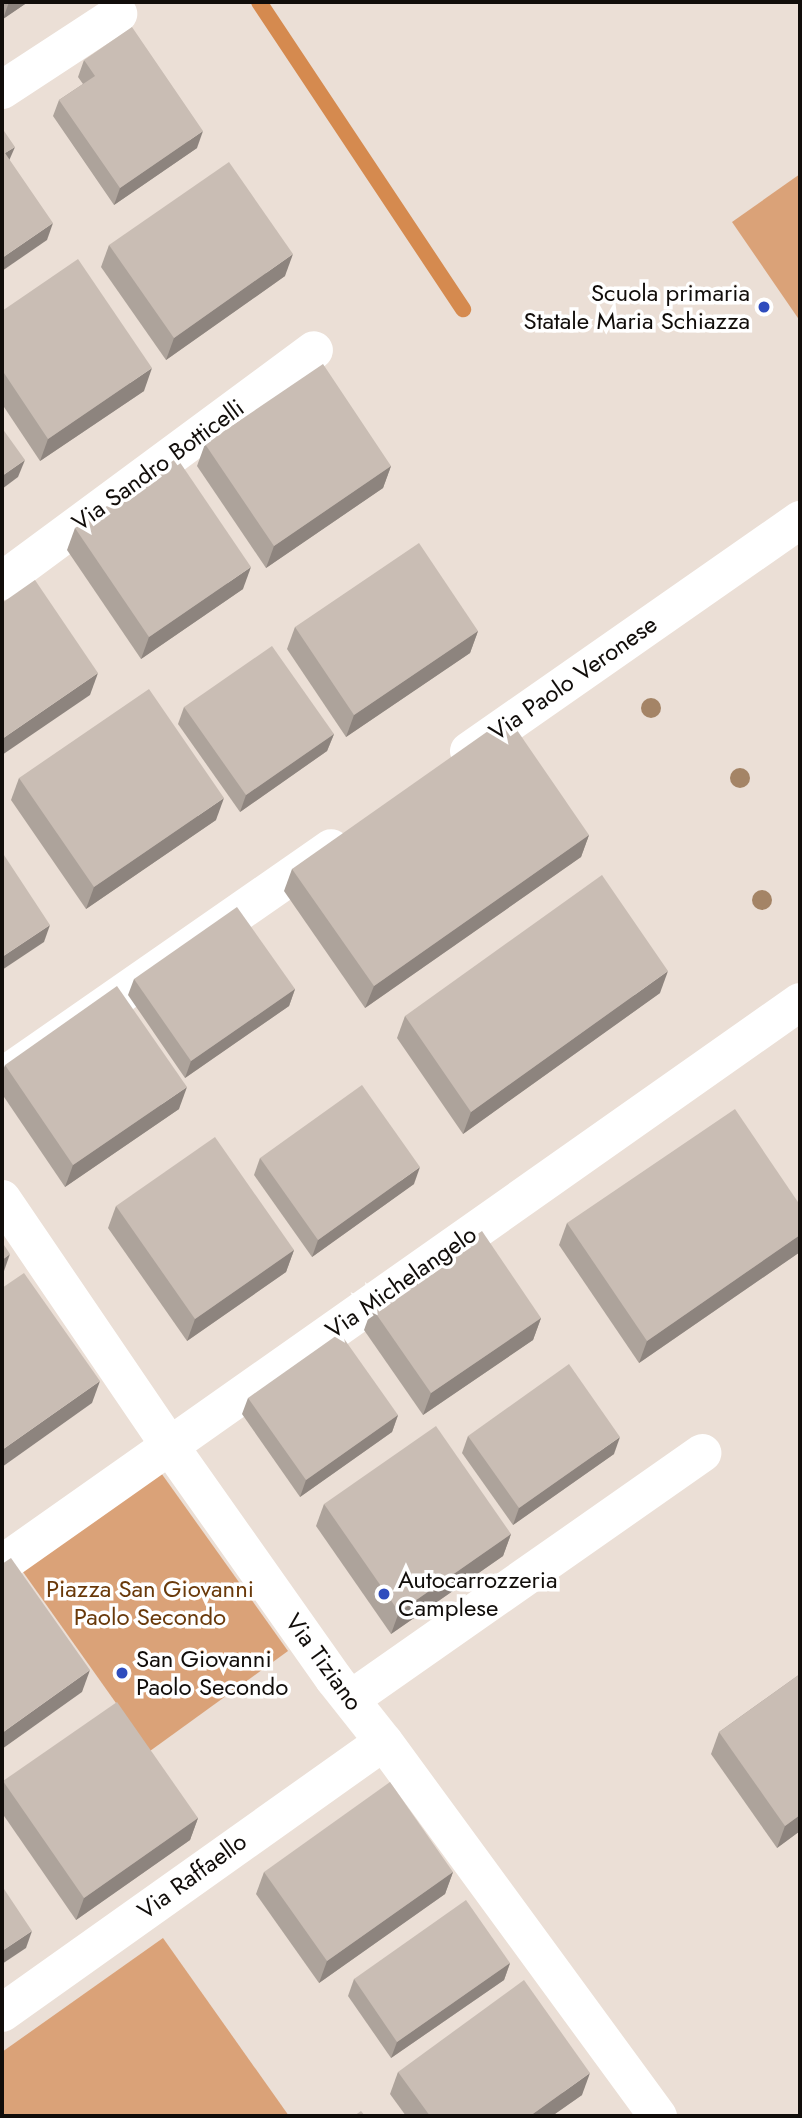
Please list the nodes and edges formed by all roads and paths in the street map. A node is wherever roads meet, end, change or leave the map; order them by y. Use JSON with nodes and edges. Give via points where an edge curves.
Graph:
{"nodes":[{"id":1,"x":118,"y":15,"type":"dead end"},
{"id":2,"x":2,"y":90,"type":"edge"},
{"id":3,"x":314,"y":350,"type":"dead end"},
{"id":4,"x":800,"y":520,"type":"edge"},
{"id":5,"x":2,"y":581,"type":"edge"},
{"id":6,"x":435,"y":775,"type":"edge"},
{"id":7,"x":355,"y":830,"type":"edge"},
{"id":8,"x":800,"y":1002,"type":"edge"},
{"id":9,"x":2,"y":1077,"type":"edge"},
{"id":10,"x":2,"y":1199,"type":"edge"},
{"id":11,"x":169,"y":1445,"type":"junction"},
{"id":12,"x":702,"y":1453,"type":"dead end"},
{"id":13,"x":2,"y":1564,"type":"edge"},
{"id":14,"x":351,"y":1699,"type":"junction"},
{"id":15,"x":384,"y":1742,"type":"junction"},
{"id":16,"x":2,"y":2012,"type":"edge"},
{"id":17,"x":658,"y":2116,"type":"edge"}],
"edges":[{"from":1,"to":2,"type":"street"},
{"from":3,"to":5,"type":"street","name":"Via Sandro Botticelli"},
{"from":4,"to":6,"type":"street","name":"Via Paolo Veronese"},
{"from":7,"to":9,"type":"street"},
{"from":8,"to":11,"type":"street","name":"Via Michelangelo"},
{"from":10,"to":11,"type":"street","name":"Via Tiziano"},
{"from":11,"to":13,"type":"street","name":"Via Michelangelo"},
{"from":11,"to":14,"type":"street","name":"Via Tiziano"},
{"from":12,"to":14,"type":"street"},
{"from":14,"to":15,"type":"street","name":"Via Tiziano"},
{"from":15,"to":16,"type":"street","name":"Via Raffaello"},
{"from":15,"to":17,"type":"street","name":"Via Tiziano"}]}
